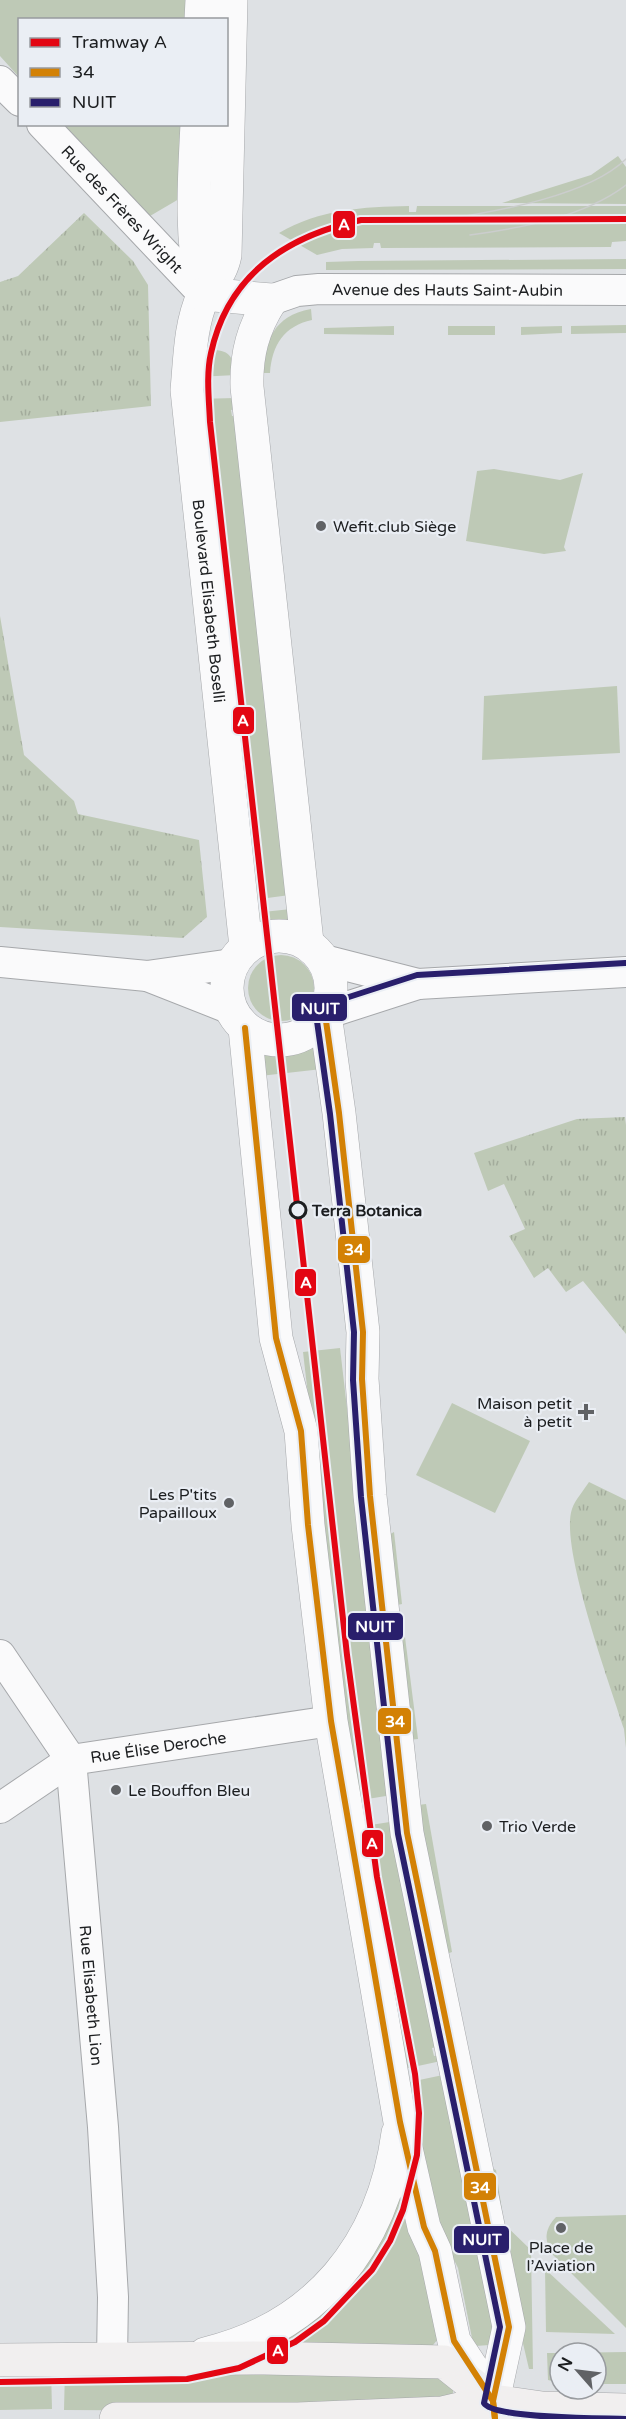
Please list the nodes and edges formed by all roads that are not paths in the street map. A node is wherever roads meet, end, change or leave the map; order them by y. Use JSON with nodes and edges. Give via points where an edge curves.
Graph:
{"nodes":[{"id":1,"x":202,"y":0,"type":"edge"},
{"id":2,"x":231,"y":0,"type":"edge"},
{"id":3,"x":201,"y":18,"type":"edge"},
{"id":4,"x":0,"y":81,"type":"edge"},
{"id":5,"x":18,"y":99,"type":"edge"},
{"id":6,"x":44,"y":126,"type":"edge"},
{"id":7,"x":197,"y":126,"type":"edge"},
{"id":8,"x":626,"y":290,"type":"edge"},
{"id":9,"x":203,"y":294,"type":"junction"},
{"id":10,"x":271,"y":300,"type":"junction"},
{"id":11,"x":315,"y":951,"type":"junction"},
{"id":12,"x":239,"y":956,"type":"junction"},
{"id":13,"x":0,"y":962,"type":"edge"},
{"id":14,"x":626,"y":972,"type":"edge"},
{"id":15,"x":147,"y":976,"type":"junction"},
{"id":16,"x":418,"y":984,"type":"junction"},
{"id":17,"x":325,"y":1014,"type":"junction"},
{"id":18,"x":238,"y":1018,"type":"junction"},
{"id":19,"x":0,"y":1655,"type":"edge"},
{"id":20,"x":331,"y":1720,"type":"junction"},
{"id":21,"x":71,"y":1760,"type":"junction"},
{"id":22,"x":0,"y":1808,"type":"edge"},
{"id":23,"x":399,"y":2122,"type":"junction"},
{"id":24,"x":187,"y":2358,"type":"junction"},
{"id":25,"x":112,"y":2359,"type":"junction"},
{"id":26,"x":0,"y":2360,"type":"edge"},
{"id":27,"x":494,"y":2410,"type":"edge"},
{"id":28,"x":626,"y":2410,"type":"edge"},
{"id":29,"x":118,"y":2419,"type":"edge"}],
"edges":[{"from":1,"to":3,"type":"street"},
{"from":2,"to":9,"type":"street","name":"Boulevard Elisabeth Boselli","via":[[225,255],[221,272]]},
{"from":4,"to":5,"type":"street"},
{"from":6,"to":9,"type":"street","name":"Rue des Frères Wright"},
{"from":7,"to":9,"type":"street","name":"Boulevard Elisabeth Boselli","via":[[193,218],[195,258]]},
{"from":8,"to":10,"type":"street","name":"Avenue des Hauts Saint-Aubin","via":[[319,289]]},
{"from":9,"to":10,"type":"street"},
{"from":9,"to":12,"type":"street","name":"Boulevard Elisabeth Boselli","via":[[192,331],[187,390]]},
{"from":10,"to":11,"type":"street","via":[[251,341],[247,387]]},
{"from":11,"to":12,"type":"street","via":[[282,935],[268,937]]},
{"from":11,"to":16,"type":"street"},
{"from":11,"to":17,"type":"street","via":[[332,984]]},
{"from":12,"to":15,"type":"street"},
{"from":12,"to":18,"type":"street","via":[[227,986]]},
{"from":13,"to":15,"type":"street"},
{"from":14,"to":16,"type":"street"},
{"from":15,"to":18,"type":"street"},
{"from":16,"to":17,"type":"street"},
{"from":17,"to":18,"type":"street","via":[[309,1031],[287,1039],[265,1039]]},
{"from":17,"to":27,"type":"street","via":[[363,1332],[362,1379],[370,1496],[407,1833],[509,2327]]},
{"from":18,"to":20,"type":"street","via":[[276,1338],[302,1431],[308,1525]]},
{"from":19,"to":21,"type":"street","name":"Rue Elisabeth Lion"},
{"from":20,"to":21,"type":"street","name":"Rue Élise Deroche"},
{"from":20,"to":23,"type":"street"},
{"from":21,"to":22,"type":"street","name":"Rue Élise Deroche"},
{"from":21,"to":25,"type":"street","name":"Rue Elisabeth Lion","via":[[103,2127],[113,2297]]},
{"from":23,"to":24,"type":"street","via":[[395,2157],[378,2212],[361,2243],[324,2292],[282,2325],[259,2337]]},
{"from":23,"to":27,"type":"street","via":[[424,2227],[435,2251],[454,2341]]},
{"from":24,"to":25,"type":"main road"},
{"from":24,"to":27,"type":"main road","via":[[444,2362]]},
{"from":25,"to":26,"type":"main road"},
{"from":27,"to":28,"type":"main road"},
{"from":27,"to":29,"type":"main road","via":[[298,2419]]}]}
